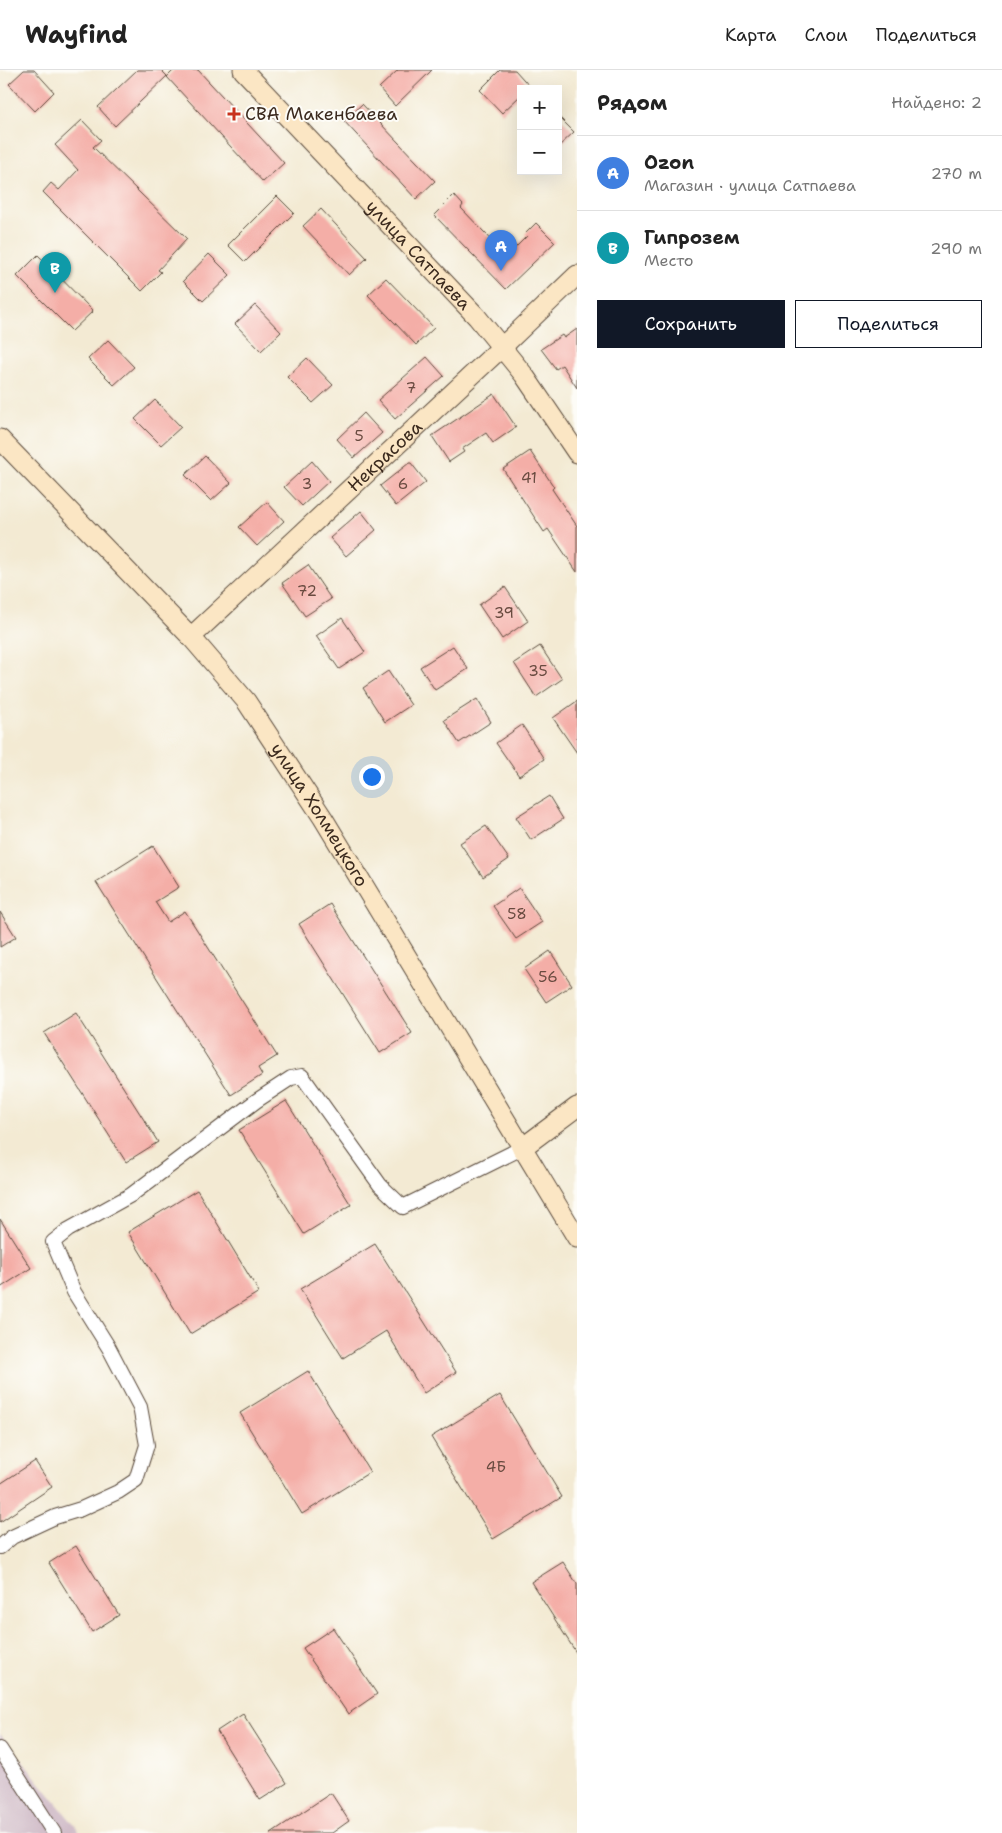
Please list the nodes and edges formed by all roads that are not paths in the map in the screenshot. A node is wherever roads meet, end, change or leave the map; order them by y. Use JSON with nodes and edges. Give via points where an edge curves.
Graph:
{"nodes":[{"id":1,"x":243,"y":70,"type":"edge"},
{"id":2,"x":577,"y":275,"type":"edge"},
{"id":3,"x":502,"y":347,"type":"junction"},
{"id":4,"x":0,"y":439,"type":"edge"},
{"id":5,"x":577,"y":453,"type":"edge"},
{"id":6,"x":191,"y":637,"type":"junction"},
{"id":7,"x":577,"y":1108,"type":"edge"},
{"id":8,"x":522,"y":1148,"type":"junction"},
{"id":9,"x":577,"y":1238,"type":"edge"},
{"id":10,"x":0,"y":1547,"type":"edge"},
{"id":11,"x":0,"y":1749,"type":"edge"},
{"id":12,"x":54,"y":1833,"type":"edge"}],
"edges":[{"from":1,"to":3,"type":"street","name":"улица Сатпаева"},
{"from":2,"to":3,"type":"street","name":"Некрасова"},
{"from":3,"to":5,"type":"street","name":"улица Сатпаева"},
{"from":3,"to":6,"type":"street","name":"Некрасова"},
{"from":4,"to":6,"type":"street","name":"улица Холмецкого"},
{"from":6,"to":8,"type":"street","name":"улица Холмецкого","via":[[246,701],[324,818]]},
{"from":7,"to":8,"type":"street"},
{"from":8,"to":9,"type":"street","name":"улица Холмецкого"},
{"from":8,"to":10,"type":"street","via":[[403,1207],[380,1186],[302,1076],[291,1078],[131,1195],[52,1242],[74,1292],[140,1407],[147,1445],[136,1480],[81,1509],[12,1537]]},
{"from":11,"to":12,"type":"street"}]}
